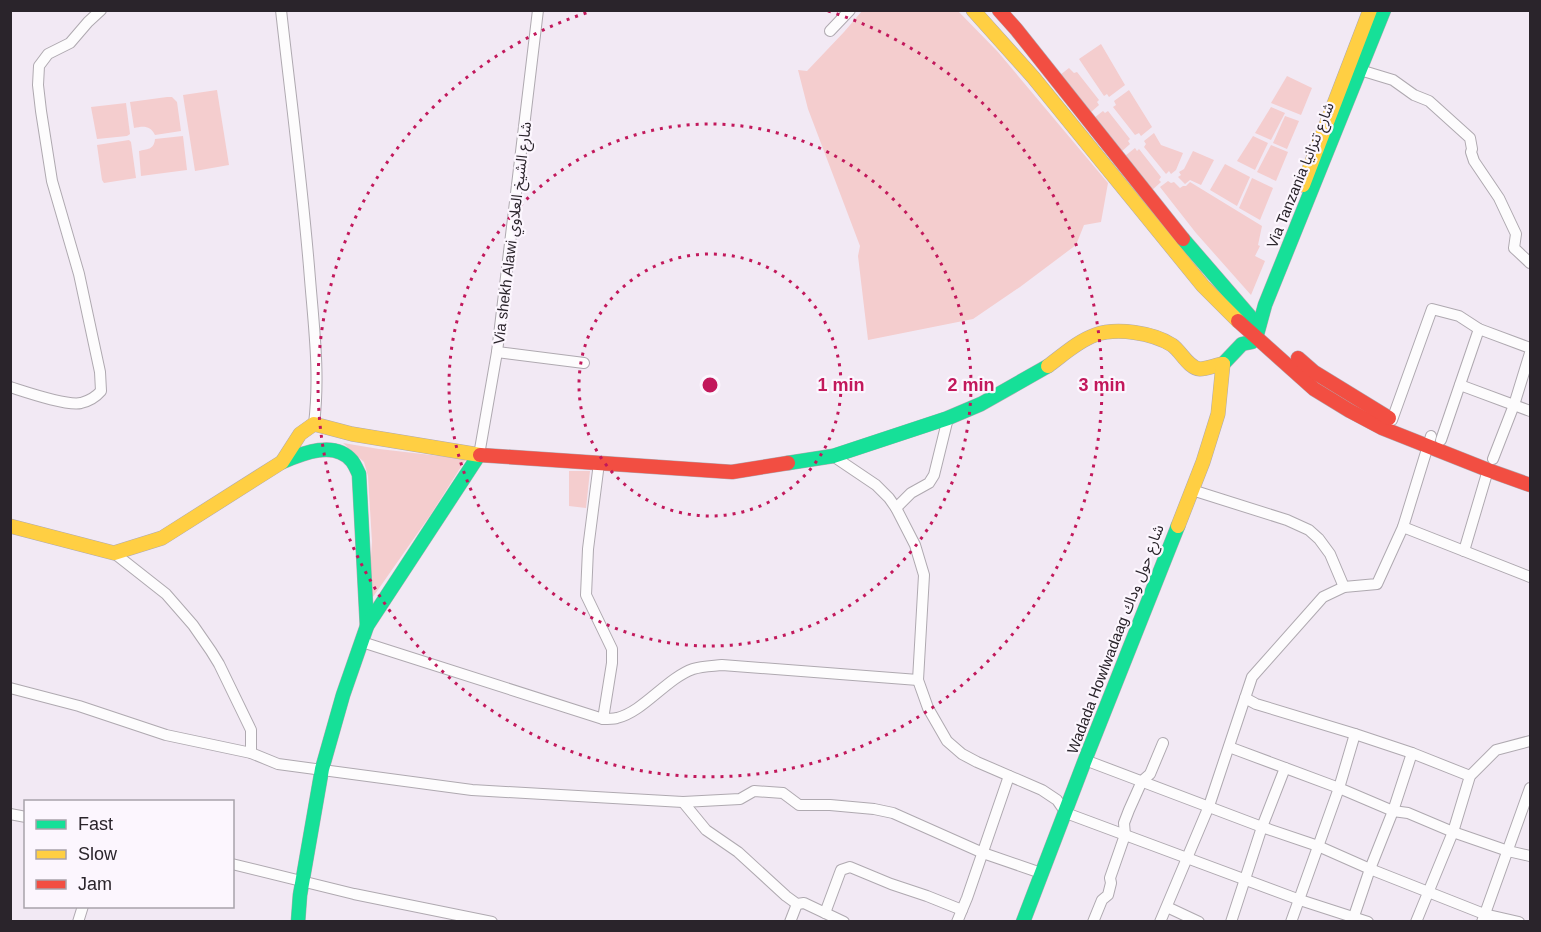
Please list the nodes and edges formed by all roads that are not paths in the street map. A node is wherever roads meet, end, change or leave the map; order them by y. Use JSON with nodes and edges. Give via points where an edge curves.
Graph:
{"nodes":[{"id":1,"x":101,"y":10,"type":"edge"},
{"id":2,"x":281,"y":10,"type":"edge"},
{"id":3,"x":538,"y":10,"type":"edge"},
{"id":4,"x":850,"y":10,"type":"edge"},
{"id":5,"x":973,"y":10,"type":"edge"},
{"id":6,"x":999,"y":10,"type":"edge"},
{"id":7,"x":1370,"y":10,"type":"edge"},
{"id":8,"x":1384,"y":10,"type":"edge"},
{"id":9,"x":831,"y":31,"type":"dead end"},
{"id":10,"x":1365,"y":41,"type":"junction"},
{"id":11,"x":1360,"y":70,"type":"junction"},
{"id":12,"x":1145,"y":190,"type":"junction"},
{"id":13,"x":1134,"y":200,"type":"junction"},
{"id":14,"x":1530,"y":263,"type":"edge"},
{"id":15,"x":1252,"y":327,"type":"junction"},
{"id":16,"x":1479,"y":329,"type":"junction"},
{"id":17,"x":1530,"y":348,"type":"edge"},
{"id":18,"x":497,"y":352,"type":"junction"},
{"id":19,"x":1530,"y":353,"type":"edge"},
{"id":20,"x":584,"y":363,"type":"dead end"},
{"id":21,"x":1223,"y":364,"type":"junction"},
{"id":22,"x":1460,"y":385,"type":"junction"},
{"id":23,"x":10,"y":387,"type":"edge"},
{"id":24,"x":1514,"y":405,"type":"junction"},
{"id":25,"x":1530,"y":411,"type":"edge"},
{"id":26,"x":948,"y":418,"type":"junction"},
{"id":27,"x":1392,"y":420,"type":"junction"},
{"id":28,"x":314,"y":424,"type":"junction"},
{"id":29,"x":1433,"y":440,"type":"junction"},
{"id":30,"x":479,"y":454,"type":"junction"},
{"id":31,"x":833,"y":456,"type":"junction"},
{"id":32,"x":282,"y":462,"type":"junction"},
{"id":33,"x":599,"y":463,"type":"junction"},
{"id":34,"x":1490,"y":464,"type":"junction"},
{"id":35,"x":1530,"y":474,"type":"edge"},
{"id":36,"x":1530,"y":485,"type":"edge"},
{"id":37,"x":1192,"y":490,"type":"junction"},
{"id":38,"x":896,"y":508,"type":"junction"},
{"id":39,"x":10,"y":526,"type":"edge"},
{"id":40,"x":1403,"y":527,"type":"junction"},
{"id":41,"x":1464,"y":551,"type":"junction"},
{"id":42,"x":114,"y":553,"type":"junction"},
{"id":43,"x":1530,"y":577,"type":"edge"},
{"id":44,"x":1344,"y":587,"type":"junction"},
{"id":45,"x":367,"y":626,"type":"junction"},
{"id":46,"x":362,"y":642,"type":"junction"},
{"id":47,"x":918,"y":680,"type":"junction"},
{"id":48,"x":10,"y":688,"type":"edge"},
{"id":49,"x":1245,"y":698,"type":"junction"},
{"id":50,"x":603,"y":719,"type":"junction"},
{"id":51,"x":1355,"y":734,"type":"junction"},
{"id":52,"x":1530,"y":741,"type":"edge"},
{"id":53,"x":1163,"y":743,"type":"dead end"},
{"id":54,"x":1229,"y":747,"type":"junction"},
{"id":55,"x":250,"y":753,"type":"junction"},
{"id":56,"x":1412,"y":753,"type":"junction"},
{"id":57,"x":1085,"y":760,"type":"junction"},
{"id":58,"x":1285,"y":768,"type":"junction"},
{"id":59,"x":322,"y":769,"type":"junction"},
{"id":60,"x":1009,"y":776,"type":"junction"},
{"id":61,"x":1470,"y":776,"type":"junction"},
{"id":62,"x":1142,"y":781,"type":"junction"},
{"id":63,"x":1339,"y":788,"type":"junction"},
{"id":64,"x":1529,"y":793,"type":"edge"},
{"id":65,"x":683,"y":802,"type":"junction"},
{"id":66,"x":1209,"y":806,"type":"junction"},
{"id":67,"x":1394,"y":811,"type":"junction"},
{"id":68,"x":1066,"y":813,"type":"junction"},
{"id":69,"x":1262,"y":827,"type":"junction"},
{"id":70,"x":1453,"y":832,"type":"junction"},
{"id":71,"x":1125,"y":835,"type":"junction"},
{"id":72,"x":1318,"y":846,"type":"junction"},
{"id":73,"x":1508,"y":851,"type":"junction"},
{"id":74,"x":983,"y":853,"type":"junction"},
{"id":75,"x":1530,"y":856,"type":"edge"},
{"id":76,"x":1188,"y":857,"type":"junction"},
{"id":77,"x":234,"y":864,"type":"edge"},
{"id":78,"x":1370,"y":869,"type":"junction"},
{"id":79,"x":1041,"y":873,"type":"junction"},
{"id":80,"x":1245,"y":880,"type":"junction"},
{"id":81,"x":303,"y":881,"type":"junction"},
{"id":82,"x":1427,"y":891,"type":"junction"},
{"id":83,"x":1300,"y":900,"type":"junction"},
{"id":84,"x":797,"y":904,"type":"junction"},
{"id":85,"x":1167,"y":907,"type":"junction"},
{"id":86,"x":962,"y":910,"type":"junction"},
{"id":87,"x":825,"y":914,"type":"junction"},
{"id":88,"x":1483,"y":918,"type":"edge"},
{"id":89,"x":1353,"y":920,"type":"edge"},
{"id":90,"x":298,"y":921,"type":"edge"},
{"id":91,"x":492,"y":921,"type":"edge"},
{"id":92,"x":790,"y":921,"type":"edge"},
{"id":93,"x":844,"y":921,"type":"edge"},
{"id":94,"x":957,"y":921,"type":"edge"},
{"id":95,"x":1023,"y":921,"type":"edge"},
{"id":96,"x":1093,"y":921,"type":"edge"},
{"id":97,"x":1160,"y":921,"type":"edge"},
{"id":98,"x":1198,"y":921,"type":"edge"},
{"id":99,"x":1231,"y":921,"type":"edge"},
{"id":100,"x":1291,"y":921,"type":"edge"},
{"id":101,"x":1368,"y":921,"type":"edge"},
{"id":102,"x":1416,"y":921,"type":"edge"},
{"id":103,"x":1519,"y":921,"type":"edge"}],
"edges":[{"from":1,"to":23,"type":"street","via":[[70,43],[48,54],[39,66],[38,86],[52,181],[79,274],[101,391],[94,399],[78,404]]},
{"from":2,"to":28,"type":"street","via":[[308,247],[317,395]]},
{"from":3,"to":18,"type":"street","name":"Via shekh Alawi شارع الشيخ العلاوي"},
{"from":4,"to":9,"type":"street"},
{"from":5,"to":13,"type":"main road"},
{"from":6,"to":12,"type":"main road"},
{"from":7,"to":10,"type":"main road","name":"Via Tanzania شارع تنزانيا"},
{"from":8,"to":10,"type":"main road","name":"Via Tanzania شارع تنزانيا"},
{"from":10,"to":11,"type":"main road","name":"Via Tanzania شارع تنزانيا"},
{"from":10,"to":15,"type":"main road","name":"Via Tanzania شارع تنزانيا","via":[[1289,221]]},
{"from":11,"to":14,"type":"street","via":[[1393,80],[1429,101],[1470,138],[1474,161],[1516,234],[1514,248]]},
{"from":11,"to":15,"type":"main road","name":"Via Tanzania شارع تنزانيا","via":[[1265,305]]},
{"from":12,"to":13,"type":"main road"},
{"from":12,"to":15,"type":"main road"},
{"from":13,"to":15,"type":"main road","via":[[1189,271]]},
{"from":15,"to":21,"type":"main road","via":[[1252,342],[1242,345]]},
{"from":15,"to":27,"type":"main road","via":[[1314,372]]},
{"from":15,"to":29,"type":"main road","via":[[1314,389],[1382,428]]},
{"from":16,"to":17,"type":"street"},
{"from":16,"to":22,"type":"street"},
{"from":16,"to":27,"type":"street","via":[[1459,316],[1432,309]]},
{"from":18,"to":20,"type":"street"},
{"from":18,"to":30,"type":"street","name":"Via shekh Alawi شارع الشيخ العلاوي"},
{"from":19,"to":24,"type":"street"},
{"from":21,"to":26,"type":"main road","via":[[1198,369],[1174,346],[1138,332],[1096,334],[989,400]]},
{"from":21,"to":37,"type":"main road","name":"Wadada Howlwadaag شارع حول وداك","via":[[1218,414]]},
{"from":22,"to":24,"type":"street"},
{"from":22,"to":29,"type":"street"},
{"from":24,"to":25,"type":"street"},
{"from":24,"to":34,"type":"street"},
{"from":26,"to":31,"type":"main road"},
{"from":26,"to":38,"type":"street","via":[[934,475]]},
{"from":27,"to":29,"type":"main road"},
{"from":28,"to":30,"type":"main road","via":[[352,434]]},
{"from":28,"to":32,"type":"main road","via":[[300,434]]},
{"from":29,"to":34,"type":"main road"},
{"from":29,"to":40,"type":"street"},
{"from":30,"to":33,"type":"main road"},
{"from":30,"to":45,"type":"main road"},
{"from":31,"to":33,"type":"main road","via":[[732,472]]},
{"from":31,"to":38,"type":"street","via":[[876,485]]},
{"from":32,"to":42,"type":"main road","via":[[162,538]]},
{"from":32,"to":45,"type":"main road","via":[[306,452],[326,450],[343,453],[353,462],[359,474]]},
{"from":33,"to":50,"type":"street","via":[[586,595],[612,650]]},
{"from":34,"to":35,"type":"main road"},
{"from":34,"to":36,"type":"main road"},
{"from":34,"to":41,"type":"street"},
{"from":37,"to":44,"type":"street","via":[[1309,530],[1330,554]]},
{"from":37,"to":57,"type":"main road","name":"Wadada Howlwadaag شارع حول وداك"},
{"from":38,"to":47,"type":"street","via":[[915,545],[924,575]]},
{"from":39,"to":42,"type":"main road"},
{"from":40,"to":41,"type":"street"},
{"from":40,"to":44,"type":"street","via":[[1377,584]]},
{"from":41,"to":43,"type":"street"},
{"from":42,"to":55,"type":"street","via":[[166,594],[211,651],[251,730]]},
{"from":44,"to":49,"type":"street","via":[[1323,597],[1308,613],[1252,677]]},
{"from":45,"to":46,"type":"main road"},
{"from":46,"to":50,"type":"street"},
{"from":46,"to":59,"type":"main road"},
{"from":47,"to":50,"type":"street","via":[[722,665],[695,668],[622,717]]},
{"from":47,"to":60,"type":"street","via":[[947,741],[962,754]]},
{"from":48,"to":55,"type":"street","via":[[166,735]]},
{"from":49,"to":51,"type":"street"},
{"from":49,"to":54,"type":"street"},
{"from":51,"to":56,"type":"street"},
{"from":51,"to":63,"type":"street"},
{"from":52,"to":61,"type":"street","via":[[1496,750]]},
{"from":53,"to":62,"type":"street","via":[[1150,774]]},
{"from":54,"to":58,"type":"street"},
{"from":54,"to":66,"type":"street"},
{"from":55,"to":59,"type":"street","via":[[278,764]]},
{"from":56,"to":61,"type":"street"},
{"from":56,"to":67,"type":"street"},
{"from":57,"to":62,"type":"street"},
{"from":57,"to":68,"type":"main road","name":"Wadada Howlwadaag شارع حول وداك"},
{"from":58,"to":63,"type":"street"},
{"from":58,"to":69,"type":"street"},
{"from":59,"to":65,"type":"street","via":[[472,790]]},
{"from":59,"to":81,"type":"main road"},
{"from":60,"to":68,"type":"street","via":[[1042,790],[1057,800]]},
{"from":60,"to":74,"type":"street"},
{"from":61,"to":70,"type":"street"},
{"from":62,"to":66,"type":"street"},
{"from":62,"to":71,"type":"street","via":[[1124,823]]},
{"from":63,"to":67,"type":"street"},
{"from":63,"to":72,"type":"street"},
{"from":64,"to":73,"type":"street"},
{"from":65,"to":74,"type":"street","via":[[740,799],[754,791],[783,793],[799,805],[893,813]]},
{"from":65,"to":84,"type":"street","via":[[706,830],[738,852]]},
{"from":66,"to":69,"type":"street"},
{"from":66,"to":76,"type":"street"},
{"from":67,"to":70,"type":"street"},
{"from":67,"to":78,"type":"street"},
{"from":68,"to":71,"type":"street"},
{"from":68,"to":79,"type":"main road","name":"Wadada Howlwadaag شارع حول وداك"},
{"from":69,"to":72,"type":"street"},
{"from":69,"to":80,"type":"street"},
{"from":70,"to":73,"type":"street"},
{"from":70,"to":82,"type":"street"},
{"from":71,"to":76,"type":"street"},
{"from":71,"to":96,"type":"street","via":[[1108,895]]},
{"from":72,"to":78,"type":"street"},
{"from":72,"to":83,"type":"street"},
{"from":73,"to":75,"type":"street"},
{"from":73,"to":88,"type":"street"},
{"from":74,"to":79,"type":"street"},
{"from":74,"to":86,"type":"street"},
{"from":76,"to":80,"type":"street"},
{"from":76,"to":85,"type":"street"},
{"from":77,"to":81,"type":"street"},
{"from":78,"to":82,"type":"street"},
{"from":78,"to":89,"type":"street"},
{"from":79,"to":95,"type":"main road","name":"Wadada Howlwadaag شارع حول وداك"},
{"from":80,"to":83,"type":"street"},
{"from":80,"to":99,"type":"street"},
{"from":81,"to":90,"type":"main road"},
{"from":81,"to":91,"type":"street"},
{"from":82,"to":88,"type":"street"},
{"from":82,"to":102,"type":"street"},
{"from":83,"to":89,"type":"street"},
{"from":83,"to":100,"type":"street"},
{"from":84,"to":87,"type":"street","via":[[804,903]]},
{"from":84,"to":92,"type":"street"},
{"from":85,"to":97,"type":"street"},
{"from":85,"to":98,"type":"street"},
{"from":86,"to":87,"type":"street","via":[[850,867],[841,870]]},
{"from":86,"to":94,"type":"street"},
{"from":87,"to":93,"type":"street"},
{"from":88,"to":103,"type":"street"},
{"from":89,"to":101,"type":"street"}]}
